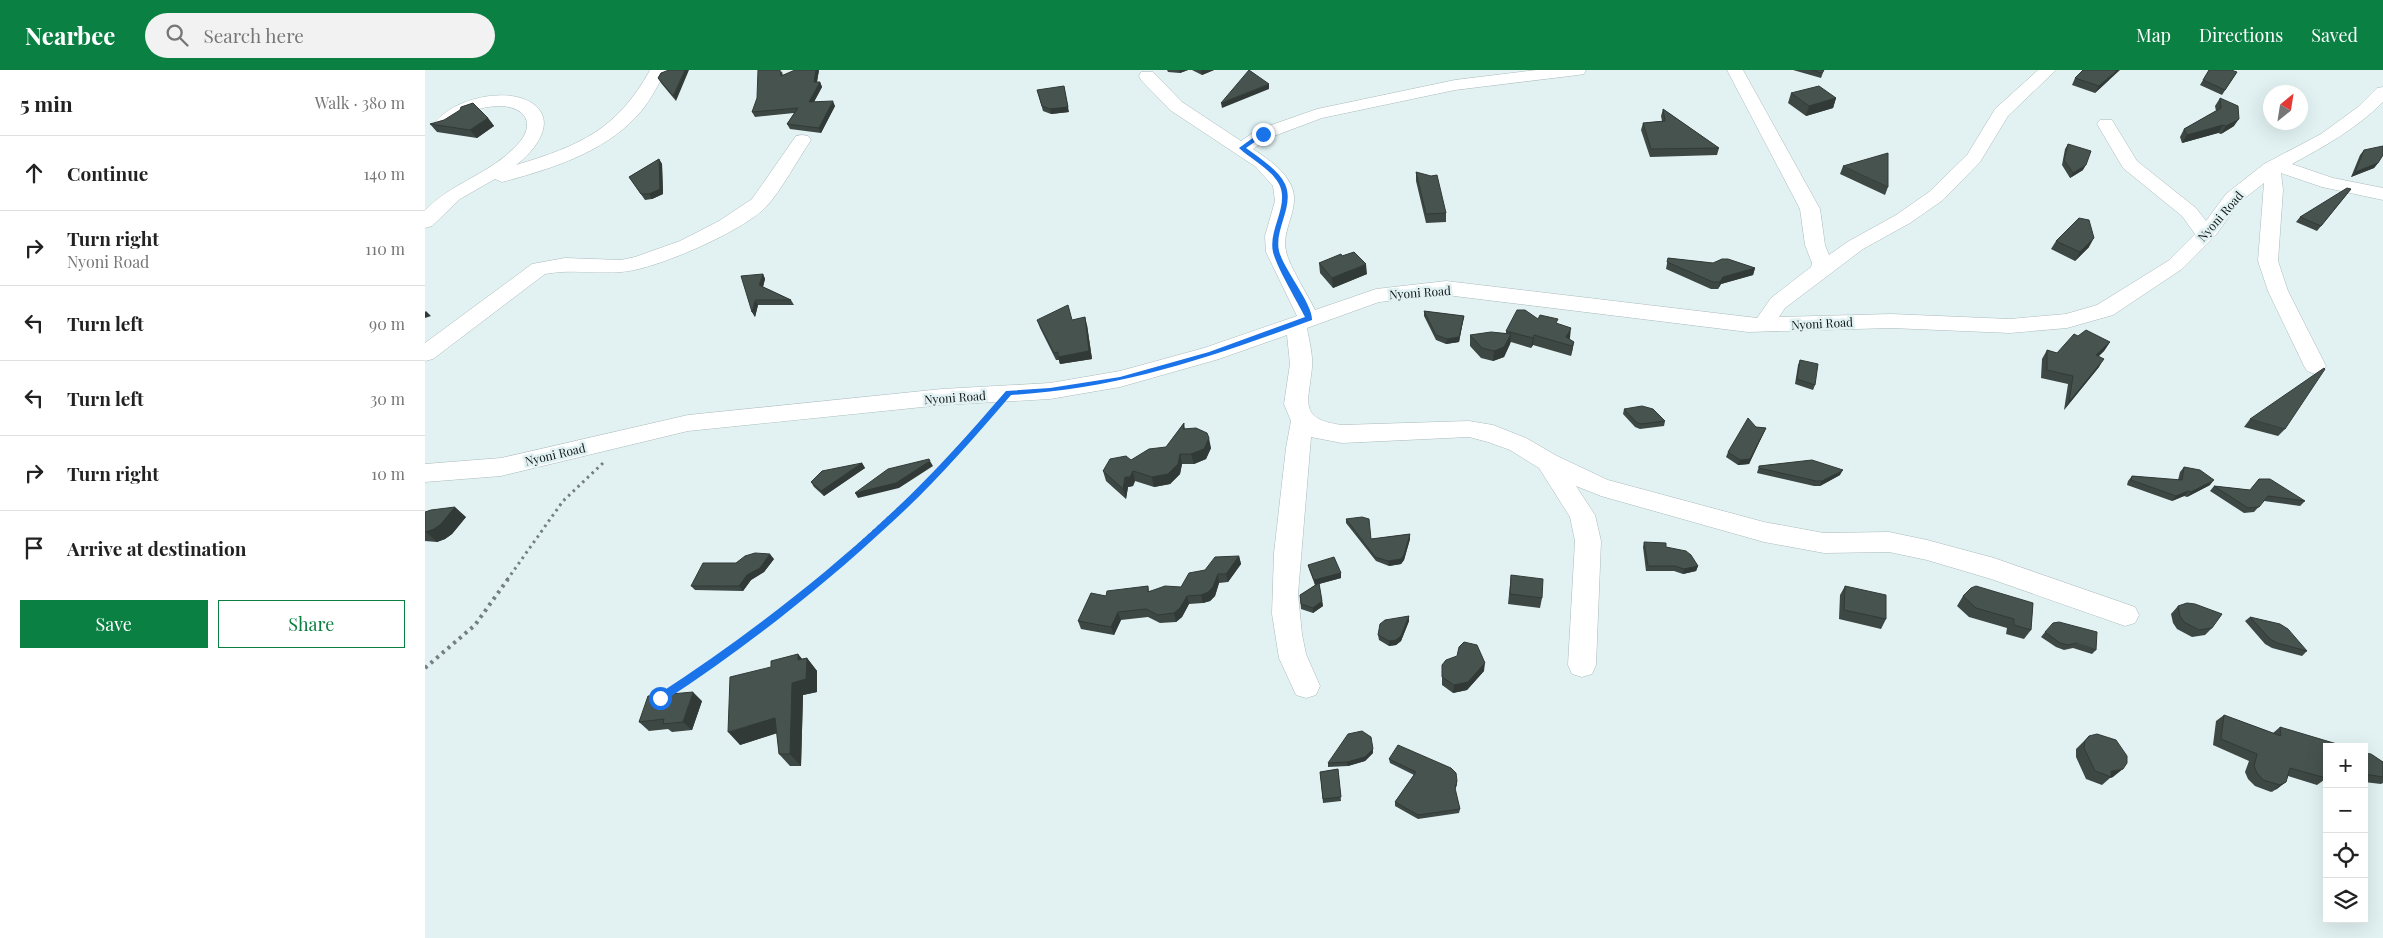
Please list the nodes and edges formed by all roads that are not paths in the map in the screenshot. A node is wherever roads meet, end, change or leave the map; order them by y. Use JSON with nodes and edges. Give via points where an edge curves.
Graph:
{"nodes":[{"id":1,"x":658,"y":70,"type":"edge"},
{"id":2,"x":1578,"y":70,"type":"edge"},
{"id":3,"x":2048,"y":70,"type":"edge"},
{"id":4,"x":1730,"y":71,"type":"edge"},
{"id":5,"x":1147,"y":76,"type":"dead end"},
{"id":6,"x":2383,"y":92,"type":"edge"},
{"id":7,"x":443,"y":124,"type":"edge"},
{"id":8,"x":2106,"y":124,"type":"dead end"},
{"id":9,"x":802,"y":140,"type":"dead end"},
{"id":10,"x":1242,"y":148,"type":"junction"},
{"id":11,"x":2273,"y":167,"type":"junction"},
{"id":12,"x":473,"y":183,"type":"junction"},
{"id":13,"x":2383,"y":194,"type":"edge"},
{"id":14,"x":425,"y":222,"type":"edge"},
{"id":15,"x":2205,"y":234,"type":"junction"},
{"id":16,"x":1807,"y":281,"type":"junction"},
{"id":17,"x":1303,"y":320,"type":"junction"},
{"id":18,"x":1763,"y":325,"type":"junction"},
{"id":19,"x":425,"y":354,"type":"edge"},
{"id":20,"x":2315,"y":366,"type":"dead end"},
{"id":21,"x":1303,"y":421,"type":"junction"},
{"id":22,"x":1549,"y":462,"type":"junction"},
{"id":23,"x":425,"y":473,"type":"edge"},
{"id":24,"x":2125,"y":615,"type":"dead end"},
{"id":25,"x":1582,"y":665,"type":"dead end"},
{"id":26,"x":1306,"y":686,"type":"dead end"}],
"edges":[{"from":1,"to":12,"type":"street","via":[[629,116],[601,139],[542,163]]},
{"from":2,"to":10,"type":"street","via":[[1455,85],[1317,114],[1263,134]]},
{"from":3,"to":16,"type":"street","via":[[2001,113],[1974,158],[1936,196],[1856,245]]},
{"from":4,"to":16,"type":"street","via":[[1769,130],[1810,209],[1815,245],[1822,264]]},
{"from":5,"to":10,"type":"street","via":[[1176,106]]},
{"from":6,"to":11,"type":"street","name":"Nyoni Road","via":[[2327,138]]},
{"from":7,"to":12,"type":"street","via":[[463,108],[489,101],[515,103],[533,112],[535,122],[523,152]]},
{"from":8,"to":15,"type":"street","via":[[2130,164],[2189,212]]},
{"from":9,"to":19,"type":"street","via":[[759,203],[726,225],[687,245],[639,263],[621,266],[565,264],[539,269]]},
{"from":10,"to":17,"type":"street","via":[[1282,184],[1285,201],[1275,236],[1276,252]]},
{"from":11,"to":13,"type":"street"},
{"from":11,"to":15,"type":"street","name":"Nyoni Road","via":[[2233,198]]},
{"from":11,"to":20,"type":"street","via":[[2268,261],[2278,291]]},
{"from":12,"to":14,"type":"street","via":[[453,196]]},
{"from":15,"to":18,"type":"street","name":"Nyoni Road","via":[[2175,265],[2131,295],[2105,310],[2067,321],[2010,326],[1882,321]]},
{"from":16,"to":18,"type":"street","via":[[1778,303]]},
{"from":17,"to":18,"type":"street","name":"Nyoni Road","via":[[1376,296],[1446,288],[1688,319]]},
{"from":17,"to":21,"type":"street","via":[[1296,404]]},
{"from":17,"to":23,"type":"street","name":"Nyoni Road","via":[[1211,354],[1120,379],[1050,391],[942,396],[688,423],[501,467]]},
{"from":21,"to":22,"type":"street","via":[[1320,431],[1342,434],[1469,429],[1518,444]]},
{"from":21,"to":26,"type":"street","via":[[1297,440],[1286,558],[1285,610],[1292,654]]},
{"from":22,"to":24,"type":"street","via":[[1601,486],[1764,532],[1824,542],[1889,542],[1927,550]]},
{"from":22,"to":25,"type":"street","via":[[1581,515],[1588,541]]}]}
